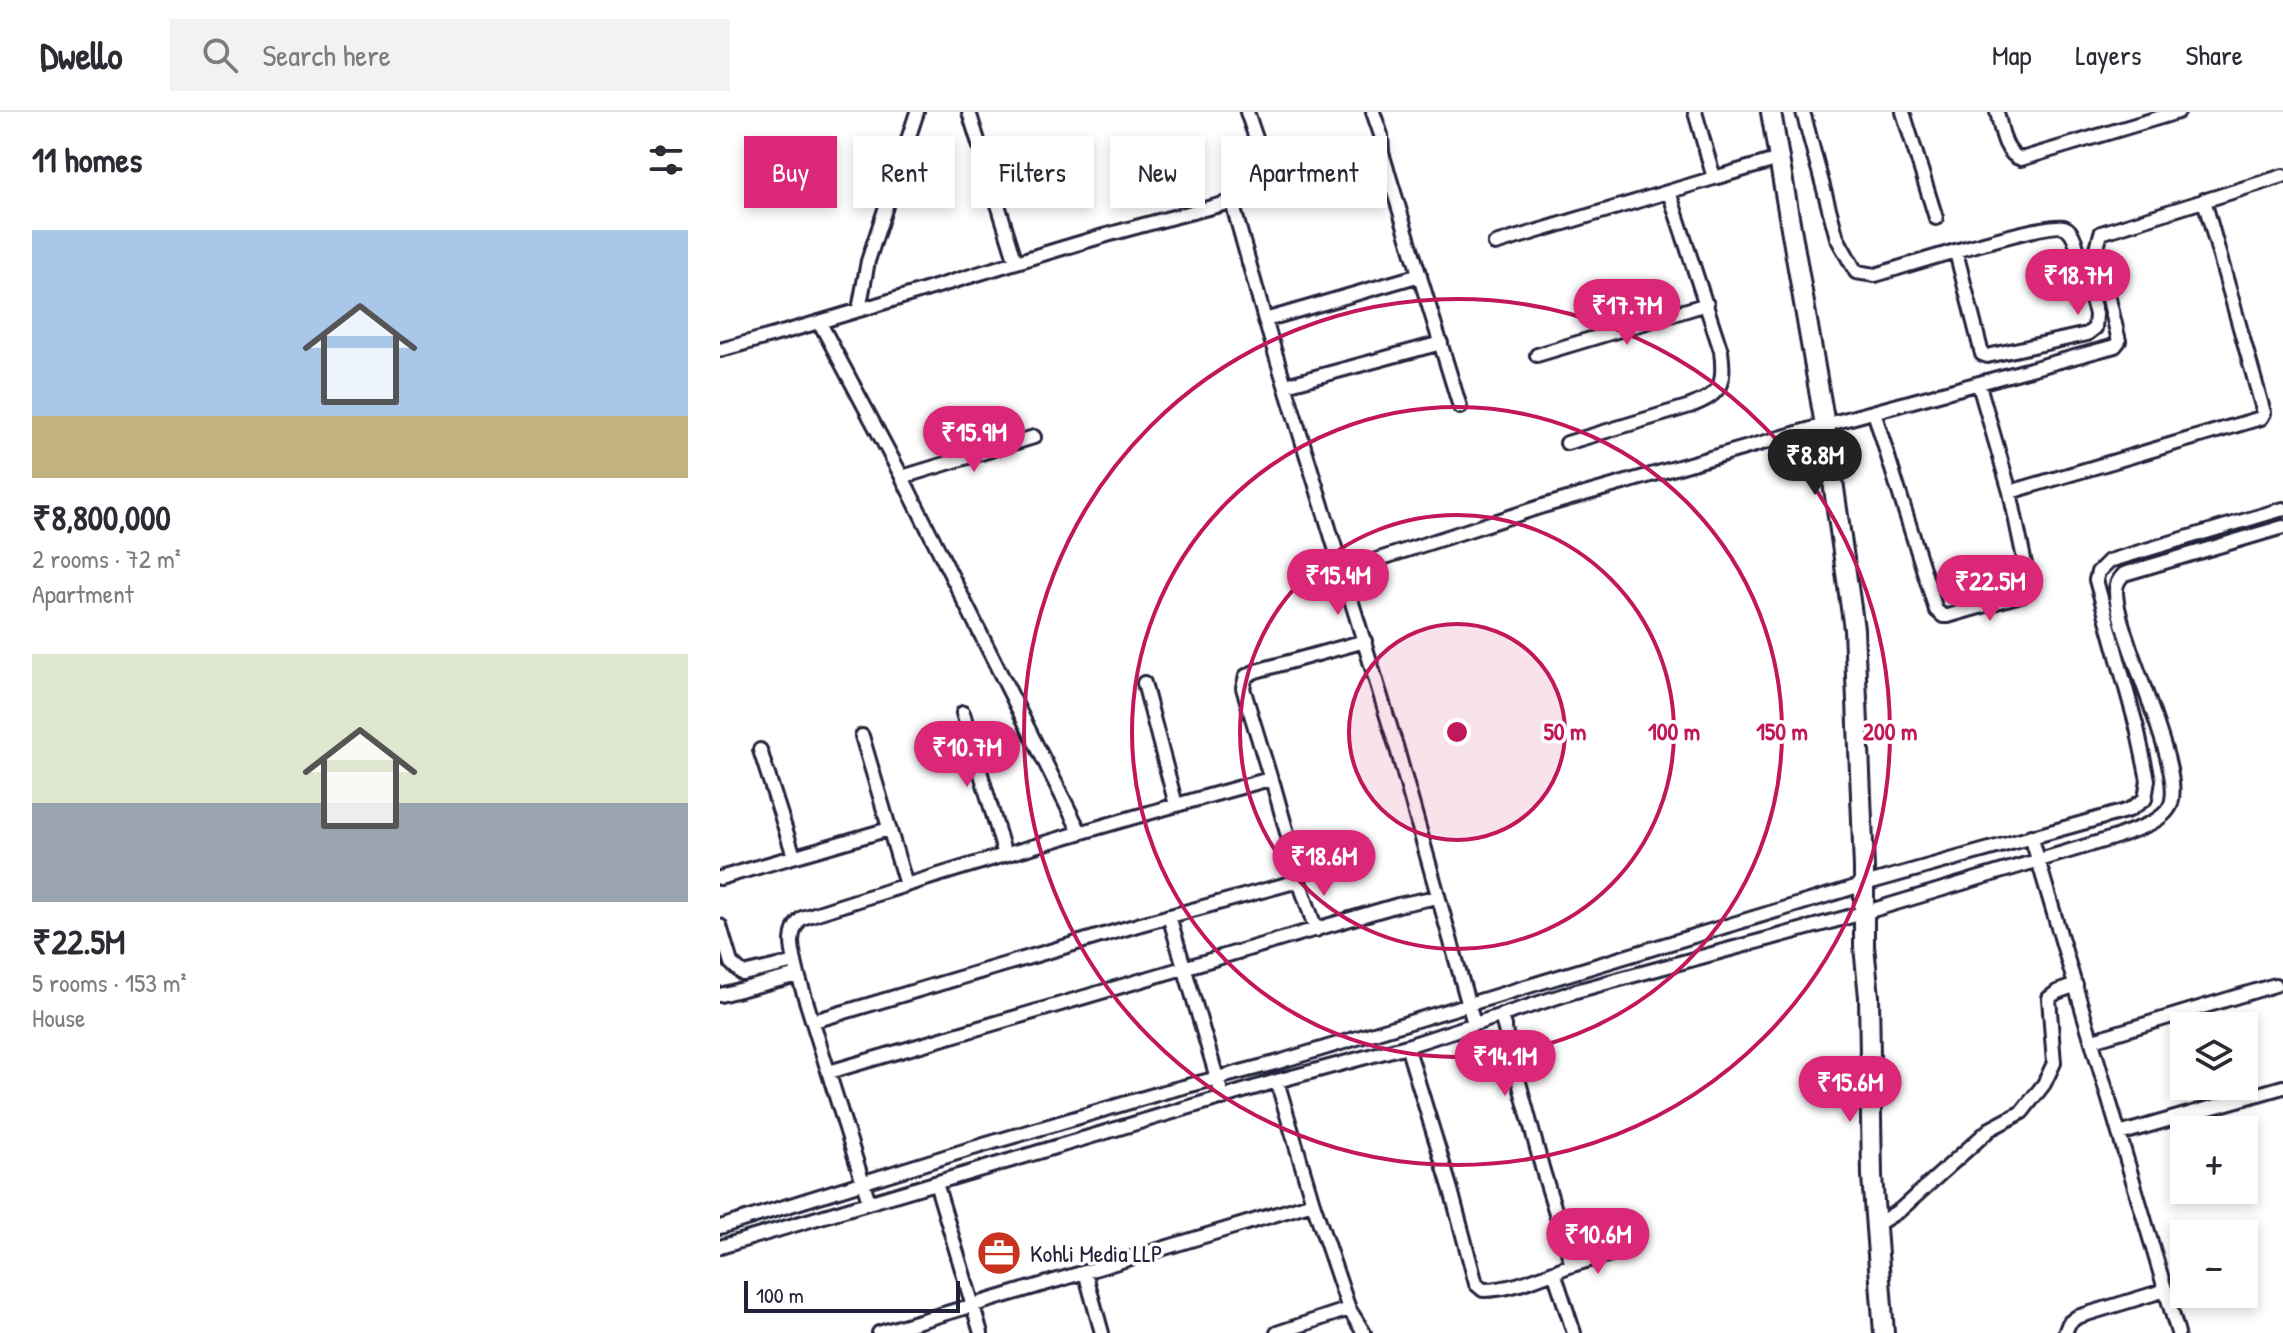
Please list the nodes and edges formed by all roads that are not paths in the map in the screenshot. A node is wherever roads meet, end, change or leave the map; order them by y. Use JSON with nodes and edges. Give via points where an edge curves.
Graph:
{"nodes":[{"id":1,"x":917,"y":112,"type":"edge"},
{"id":2,"x":969,"y":112,"type":"edge"},
{"id":3,"x":1247,"y":112,"type":"edge"},
{"id":4,"x":1373,"y":112,"type":"edge"},
{"id":5,"x":1695,"y":112,"type":"edge"},
{"id":6,"x":1771,"y":112,"type":"edge"},
{"id":7,"x":1803,"y":112,"type":"edge"},
{"id":8,"x":1903,"y":112,"type":"edge"},
{"id":9,"x":1997,"y":112,"type":"edge"},
{"id":10,"x":2178,"y":112,"type":"edge"},
{"id":11,"x":1255,"y":136,"type":"edge"},
{"id":12,"x":1381,"y":136,"type":"edge"},
{"id":13,"x":1779,"y":159,"type":"junction"},
{"id":14,"x":1387,"y":169,"type":"edge"},
{"id":15,"x":2283,"y":176,"type":"edge"},
{"id":16,"x":1714,"y":178,"type":"junction"},
{"id":17,"x":1669,"y":192,"type":"junction"},
{"id":18,"x":2204,"y":200,"type":"junction"},
{"id":19,"x":1221,"y":205,"type":"edge"},
{"id":20,"x":1234,"y":208,"type":"edge"},
{"id":21,"x":1936,"y":218,"type":"dead end"},
{"id":22,"x":1495,"y":244,"type":"dead end"},
{"id":23,"x":1956,"y":252,"type":"junction"},
{"id":24,"x":1016,"y":262,"type":"junction"},
{"id":25,"x":1420,"y":275,"type":"junction"},
{"id":26,"x":1707,"y":304,"type":"junction"},
{"id":27,"x":859,"y":310,"type":"junction"},
{"id":28,"x":1265,"y":320,"type":"junction"},
{"id":29,"x":820,"y":323,"type":"junction"},
{"id":30,"x":1441,"y":343,"type":"junction"},
{"id":31,"x":720,"y":350,"type":"edge"},
{"id":32,"x":1537,"y":355,"type":"dead end"},
{"id":33,"x":1286,"y":385,"type":"junction"},
{"id":34,"x":1979,"y":385,"type":"junction"},
{"id":35,"x":1460,"y":407,"type":"dead end"},
{"id":36,"x":1874,"y":412,"type":"junction"},
{"id":37,"x":1825,"y":425,"type":"junction"},
{"id":38,"x":1034,"y":437,"type":"dead end"},
{"id":39,"x":1567,"y":443,"type":"dead end"},
{"id":40,"x":902,"y":477,"type":"junction"},
{"id":41,"x":2010,"y":492,"type":"junction"},
{"id":42,"x":2283,"y":509,"type":"edge"},
{"id":43,"x":2283,"y":527,"type":"edge"},
{"id":44,"x":1342,"y":571,"type":"junction"},
{"id":45,"x":2098,"y":572,"type":"junction"},
{"id":46,"x":2117,"y":583,"type":"junction"},
{"id":47,"x":1365,"y":641,"type":"junction"},
{"id":48,"x":1144,"y":683,"type":"dead end"},
{"id":49,"x":963,"y":713,"type":"dead end"},
{"id":50,"x":862,"y":736,"type":"dead end"},
{"id":51,"x":760,"y":750,"type":"dead end"},
{"id":52,"x":1271,"y":780,"type":"junction"},
{"id":53,"x":2145,"y":799,"type":"junction"},
{"id":54,"x":1176,"y":805,"type":"junction"},
{"id":55,"x":2167,"y":812,"type":"junction"},
{"id":56,"x":889,"y":829,"type":"junction"},
{"id":57,"x":1080,"y":832,"type":"junction"},
{"id":58,"x":2031,"y":836,"type":"junction"},
{"id":59,"x":1005,"y":855,"type":"junction"},
{"id":60,"x":794,"y":856,"type":"junction"},
{"id":61,"x":2037,"y":859,"type":"junction"},
{"id":62,"x":720,"y":878,"type":"edge"},
{"id":63,"x":1298,"y":878,"type":"junction"},
{"id":64,"x":906,"y":885,"type":"junction"},
{"id":65,"x":1862,"y":885,"type":"junction"},
{"id":66,"x":1437,"y":897,"type":"junction"},
{"id":67,"x":1863,"y":913,"type":"junction"},
{"id":68,"x":1169,"y":916,"type":"junction"},
{"id":69,"x":720,"y":926,"type":"edge"},
{"id":70,"x":1316,"y":930,"type":"junction"},
{"id":71,"x":1184,"y":968,"type":"junction"},
{"id":72,"x":797,"y":969,"type":"junction"},
{"id":73,"x":2076,"y":985,"type":"junction"},
{"id":74,"x":2275,"y":985,"type":"dead end"},
{"id":75,"x":720,"y":995,"type":"edge"},
{"id":76,"x":1469,"y":1004,"type":"junction"},
{"id":77,"x":1501,"y":1015,"type":"junction"},
{"id":78,"x":814,"y":1021,"type":"junction"},
{"id":79,"x":1474,"y":1024,"type":"junction"},
{"id":80,"x":2093,"y":1040,"type":"junction"},
{"id":81,"x":1407,"y":1046,"type":"junction"},
{"id":82,"x":829,"y":1072,"type":"junction"},
{"id":83,"x":1217,"y":1078,"type":"junction"},
{"id":84,"x":1277,"y":1081,"type":"junction"},
{"id":85,"x":2283,"y":1087,"type":"edge"},
{"id":86,"x":1223,"y":1098,"type":"junction"},
{"id":87,"x":2119,"y":1134,"type":"junction"},
{"id":88,"x":864,"y":1182,"type":"junction"},
{"id":89,"x":936,"y":1183,"type":"junction"},
{"id":90,"x":869,"y":1202,"type":"junction"},
{"id":91,"x":1313,"y":1203,"type":"junction"},
{"id":92,"x":1876,"y":1225,"type":"junction"},
{"id":93,"x":720,"y":1227,"type":"edge"},
{"id":94,"x":720,"y":1247,"type":"edge"},
{"id":95,"x":1614,"y":1253,"type":"dead end"},
{"id":96,"x":1572,"y":1265,"type":"junction"},
{"id":97,"x":1085,"y":1272,"type":"junction"},
{"id":98,"x":1554,"y":1272,"type":"junction"},
{"id":99,"x":2166,"y":1290,"type":"junction"},
{"id":100,"x":974,"y":1305,"type":"junction"},
{"id":101,"x":1349,"y":1309,"type":"junction"},
{"id":102,"x":879,"y":1333,"type":"edge"},
{"id":103,"x":981,"y":1333,"type":"edge"},
{"id":104,"x":1102,"y":1333,"type":"edge"},
{"id":105,"x":1277,"y":1333,"type":"edge"},
{"id":106,"x":1364,"y":1333,"type":"edge"},
{"id":107,"x":1574,"y":1333,"type":"edge"},
{"id":108,"x":1884,"y":1333,"type":"edge"},
{"id":109,"x":2065,"y":1333,"type":"edge"},
{"id":110,"x":2178,"y":1333,"type":"edge"}],
"edges":[{"from":1,"to":27,"type":"street","via":[[868,261]]},
{"from":2,"to":24,"type":"street"},
{"from":3,"to":11,"type":"street"},
{"from":4,"to":12,"type":"street"},
{"from":5,"to":16,"type":"street"},
{"from":6,"to":13,"type":"street"},
{"from":7,"to":23,"type":"street","via":[[1837,238],[1856,272],[1875,275]]},
{"from":8,"to":21,"type":"street"},
{"from":9,"to":10,"type":"street","via":[[2009,150],[2021,159]]},
{"from":13,"to":16,"type":"street"},
{"from":13,"to":37,"type":"street"},
{"from":14,"to":25,"type":"street"},
{"from":15,"to":18,"type":"street"},
{"from":16,"to":17,"type":"street"},
{"from":17,"to":22,"type":"street"},
{"from":17,"to":26,"type":"street"},
{"from":18,"to":34,"type":"street","via":[[2101,233],[2097,248],[2119,341],[2115,346]]},
{"from":18,"to":41,"type":"street","via":[[2264,413],[2261,418]]},
{"from":19,"to":24,"type":"street"},
{"from":20,"to":28,"type":"street"},
{"from":23,"to":23,"type":"street","via":[[2063,227],[2075,241],[2096,314],[2095,328],[2087,334],[1982,354]]},
{"from":24,"to":27,"type":"street"},
{"from":25,"to":28,"type":"street"},
{"from":25,"to":30,"type":"street"},
{"from":26,"to":32,"type":"street"},
{"from":26,"to":39,"type":"street","via":[[1721,351],[1723,371],[1716,393],[1677,411]]},
{"from":27,"to":29,"type":"street"},
{"from":28,"to":33,"type":"street"},
{"from":29,"to":31,"type":"street"},
{"from":29,"to":40,"type":"street"},
{"from":30,"to":33,"type":"street"},
{"from":30,"to":35,"type":"street"},
{"from":33,"to":44,"type":"street"},
{"from":34,"to":36,"type":"street"},
{"from":34,"to":41,"type":"street"},
{"from":36,"to":37,"type":"street"},
{"from":36,"to":41,"type":"street","via":[[1936,610],[1943,616],[2030,588]]},
{"from":37,"to":44,"type":"street","via":[[1543,506]]},
{"from":37,"to":65,"type":"street","via":[[1854,629]]},
{"from":38,"to":40,"type":"street"},
{"from":40,"to":57,"type":"street"},
{"from":42,"to":45,"type":"street","via":[[2109,561]]},
{"from":43,"to":46,"type":"street","via":[[2124,574]]},
{"from":44,"to":47,"type":"street"},
{"from":45,"to":46,"type":"street"},
{"from":45,"to":53,"type":"street","via":[[2148,780]]},
{"from":46,"to":55,"type":"street","via":[[2124,625],[2172,778],[2173,800]]},
{"from":47,"to":52,"type":"street","via":[[1246,676],[1243,688]]},
{"from":47,"to":66,"type":"street"},
{"from":48,"to":54,"type":"street"},
{"from":49,"to":59,"type":"street"},
{"from":50,"to":56,"type":"street"},
{"from":51,"to":60,"type":"street"},
{"from":52,"to":54,"type":"street"},
{"from":52,"to":63,"type":"street"},
{"from":53,"to":55,"type":"street"},
{"from":53,"to":58,"type":"street","via":[[2119,814]]},
{"from":54,"to":57,"type":"street"},
{"from":55,"to":61,"type":"street","via":[[2116,837]]},
{"from":56,"to":60,"type":"street"},
{"from":56,"to":64,"type":"street"},
{"from":57,"to":59,"type":"street"},
{"from":58,"to":61,"type":"street"},
{"from":58,"to":65,"type":"street"},
{"from":59,"to":64,"type":"street"},
{"from":60,"to":62,"type":"street"},
{"from":61,"to":67,"type":"street"},
{"from":61,"to":73,"type":"street"},
{"from":63,"to":68,"type":"street"},
{"from":63,"to":70,"type":"street"},
{"from":64,"to":72,"type":"street","via":[[802,918],[792,931]]},
{"from":65,"to":67,"type":"street"},
{"from":65,"to":76,"type":"street"},
{"from":66,"to":70,"type":"street"},
{"from":66,"to":76,"type":"street"},
{"from":67,"to":77,"type":"street"},
{"from":67,"to":92,"type":"street"},
{"from":68,"to":71,"type":"street"},
{"from":68,"to":78,"type":"street"},
{"from":69,"to":72,"type":"street","via":[[731,963],[743,974]]},
{"from":70,"to":71,"type":"street"},
{"from":71,"to":82,"type":"street"},
{"from":71,"to":83,"type":"street"},
{"from":72,"to":75,"type":"street"},
{"from":72,"to":78,"type":"street"},
{"from":73,"to":80,"type":"street"},
{"from":73,"to":92,"type":"street","via":[[2049,998],[2054,1063],[2022,1112],[1990,1129]]},
{"from":74,"to":80,"type":"street"},
{"from":76,"to":79,"type":"street"},
{"from":76,"to":83,"type":"street"},
{"from":77,"to":79,"type":"street"},
{"from":77,"to":96,"type":"street"},
{"from":78,"to":82,"type":"street"},
{"from":79,"to":81,"type":"street"},
{"from":80,"to":87,"type":"street"},
{"from":81,"to":84,"type":"street"},
{"from":81,"to":98,"type":"street","via":[[1476,1284],[1492,1290]]},
{"from":82,"to":88,"type":"street"},
{"from":83,"to":86,"type":"street"},
{"from":83,"to":88,"type":"street"},
{"from":84,"to":86,"type":"street"},
{"from":84,"to":91,"type":"street"},
{"from":85,"to":87,"type":"street"},
{"from":86,"to":89,"type":"street"},
{"from":87,"to":99,"type":"street"},
{"from":88,"to":90,"type":"street"},
{"from":88,"to":93,"type":"street"},
{"from":89,"to":90,"type":"street"},
{"from":89,"to":100,"type":"street"},
{"from":90,"to":94,"type":"street"},
{"from":91,"to":97,"type":"street"},
{"from":91,"to":101,"type":"street"},
{"from":92,"to":108,"type":"street"},
{"from":95,"to":96,"type":"street"},
{"from":96,"to":98,"type":"street"},
{"from":97,"to":100,"type":"street"},
{"from":97,"to":104,"type":"street"},
{"from":98,"to":107,"type":"street"},
{"from":99,"to":109,"type":"street","via":[[2077,1317]]},
{"from":99,"to":110,"type":"street"},
{"from":100,"to":102,"type":"street"},
{"from":100,"to":103,"type":"street"},
{"from":101,"to":105,"type":"street"},
{"from":101,"to":106,"type":"street"}]}
